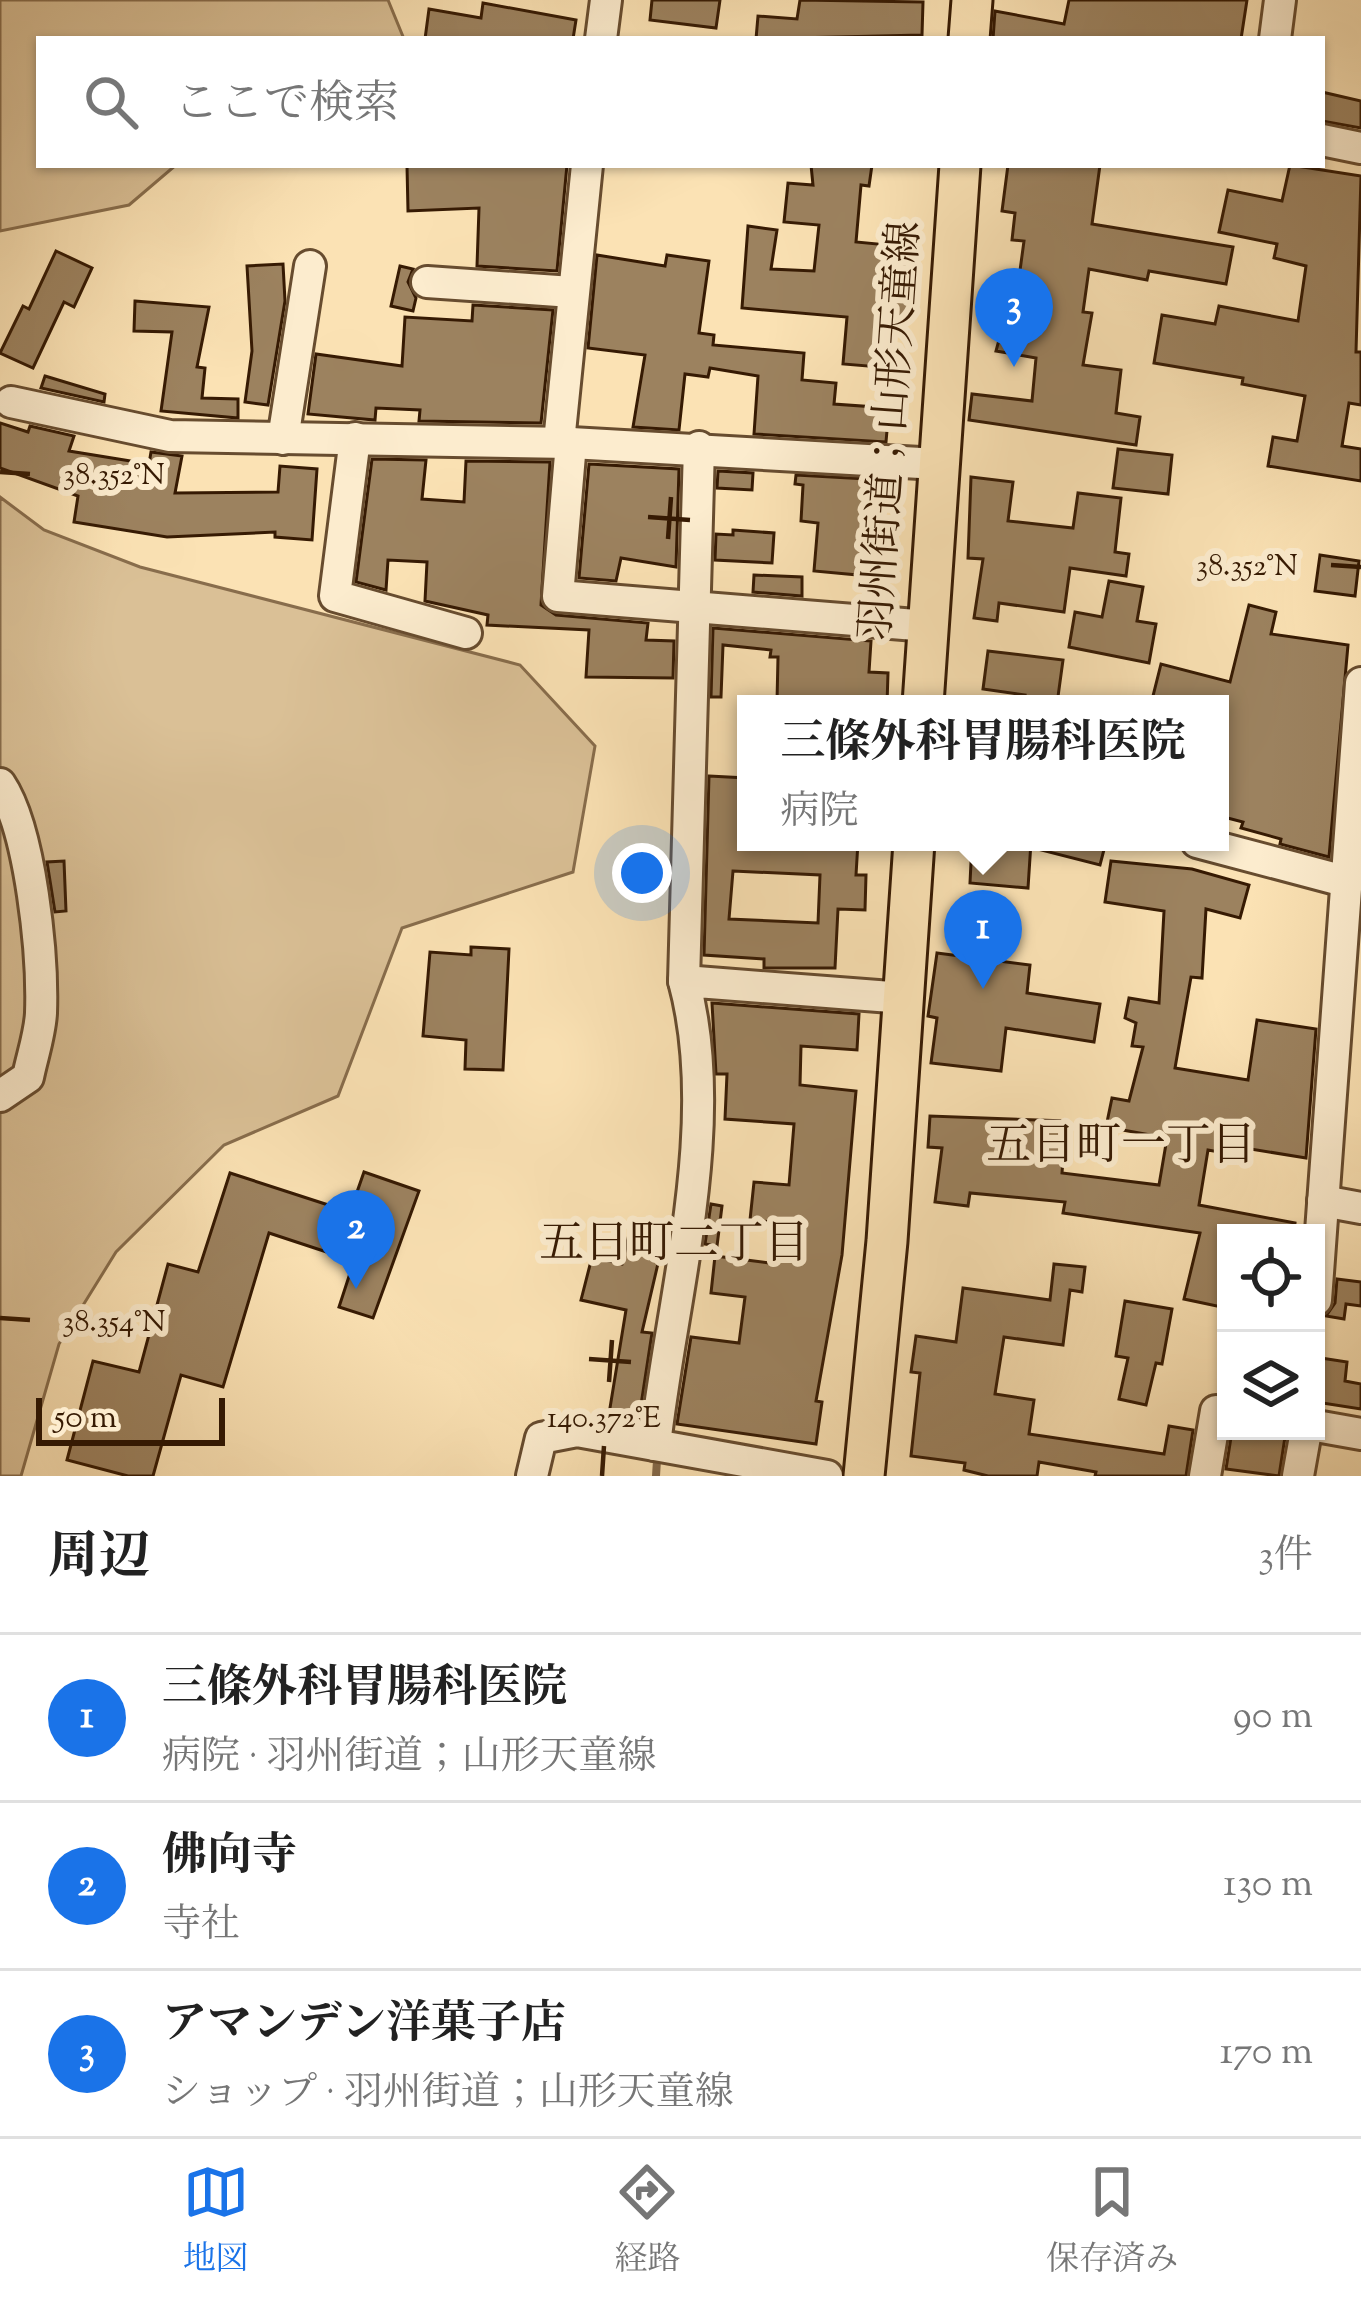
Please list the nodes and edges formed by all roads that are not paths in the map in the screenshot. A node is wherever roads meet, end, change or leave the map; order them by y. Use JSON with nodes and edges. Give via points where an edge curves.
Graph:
{"nodes":[{"id":1,"x":605,"y":0,"type":"edge"},
{"id":2,"x":972,"y":0,"type":"edge"},
{"id":3,"x":1280,"y":0,"type":"edge"},
{"id":4,"x":601,"y":36,"type":"edge"},
{"id":5,"x":969,"y":36,"type":"edge"},
{"id":6,"x":1275,"y":36,"type":"edge"},
{"id":7,"x":1325,"y":141,"type":"edge"},
{"id":8,"x":1361,"y":148,"type":"edge"},
{"id":9,"x":587,"y":168,"type":"edge"},
{"id":10,"x":960,"y":168,"type":"edge"},
{"id":11,"x":310,"y":266,"type":"dead end"},
{"id":12,"x":428,"y":282,"type":"dead end"},
{"id":13,"x":572,"y":292,"type":"junction"},
{"id":14,"x":11,"y":402,"type":"dead end"},
{"id":15,"x":355,"y":437,"type":"junction"},
{"id":16,"x":284,"y":439,"type":"junction"},
{"id":17,"x":565,"y":442,"type":"junction"},
{"id":18,"x":699,"y":447,"type":"junction"},
{"id":19,"x":938,"y":464,"type":"junction"},
{"id":20,"x":691,"y":606,"type":"junction"},
{"id":21,"x":928,"y":626,"type":"junction"},
{"id":22,"x":466,"y":633,"type":"dead end"},
{"id":23,"x":1361,"y":683,"type":"edge"},
{"id":24,"x":924,"y":695,"type":"edge"},
{"id":25,"x":0,"y":784,"type":"edge"},
{"id":26,"x":1229,"y":850,"type":"edge"},
{"id":27,"x":913,"y":851,"type":"edge"},
{"id":28,"x":1348,"y":882,"type":"junction"},
{"id":29,"x":684,"y":981,"type":"junction"},
{"id":30,"x":904,"y":998,"type":"junction"},
{"id":31,"x":28,"y":1078,"type":"junction"},
{"id":32,"x":0,"y":1096,"type":"edge"},
{"id":33,"x":0,"y":1125,"type":"edge"},
{"id":34,"x":1323,"y":1201,"type":"junction"},
{"id":35,"x":1361,"y":1208,"type":"edge"},
{"id":36,"x":1321,"y":1224,"type":"edge"},
{"id":37,"x":1216,"y":1412,"type":"dead end"},
{"id":38,"x":1325,"y":1428,"type":"edge"},
{"id":39,"x":1361,"y":1434,"type":"edge"},
{"id":40,"x":1304,"y":1440,"type":"edge"},
{"id":41,"x":655,"y":1445,"type":"junction"},
{"id":42,"x":532,"y":1476,"type":"edge"},
{"id":43,"x":827,"y":1476,"type":"edge"},
{"id":44,"x":864,"y":1476,"type":"edge"},
{"id":45,"x":1205,"y":1476,"type":"edge"},
{"id":46,"x":1298,"y":1476,"type":"edge"}],
"edges":[{"from":1,"to":4,"type":"street"},
{"from":2,"to":5,"type":"main road"},
{"from":3,"to":6,"type":"street"},
{"from":7,"to":8,"type":"street"},
{"from":9,"to":13,"type":"street"},
{"from":10,"to":19,"type":"main road","name":"羽州街道；山形天童線"},
{"from":11,"to":16,"type":"street"},
{"from":12,"to":13,"type":"street"},
{"from":13,"to":17,"type":"street"},
{"from":14,"to":16,"type":"street","via":[[170,436]]},
{"from":15,"to":16,"type":"street"},
{"from":15,"to":17,"type":"street"},
{"from":15,"to":22,"type":"street","via":[[335,596]]},
{"from":17,"to":18,"type":"street"},
{"from":17,"to":20,"type":"street","via":[[558,596]]},
{"from":18,"to":19,"type":"street"},
{"from":18,"to":20,"type":"street"},
{"from":19,"to":21,"type":"main road","name":"羽州街道；山形天童線"},
{"from":20,"to":21,"type":"street"},
{"from":20,"to":29,"type":"street"},
{"from":21,"to":24,"type":"main road","name":"羽州街道；山形天童線"},
{"from":23,"to":28,"type":"street"},
{"from":25,"to":31,"type":"street","via":[[13,804],[35,930],[41,1015]]},
{"from":26,"to":28,"type":"street"},
{"from":27,"to":30,"type":"main road"},
{"from":28,"to":34,"type":"street"},
{"from":29,"to":30,"type":"street"},
{"from":29,"to":41,"type":"street","via":[[694,1017],[696,1144]]},
{"from":30,"to":44,"type":"main road"},
{"from":31,"to":32,"type":"street"},
{"from":31,"to":33,"type":"street"},
{"from":34,"to":35,"type":"street"},
{"from":34,"to":36,"type":"street"},
{"from":37,"to":45,"type":"street"},
{"from":38,"to":39,"type":"street"},
{"from":40,"to":46,"type":"street"},
{"from":41,"to":42,"type":"street","via":[[558,1432],[542,1438]]},
{"from":41,"to":43,"type":"street"}]}
